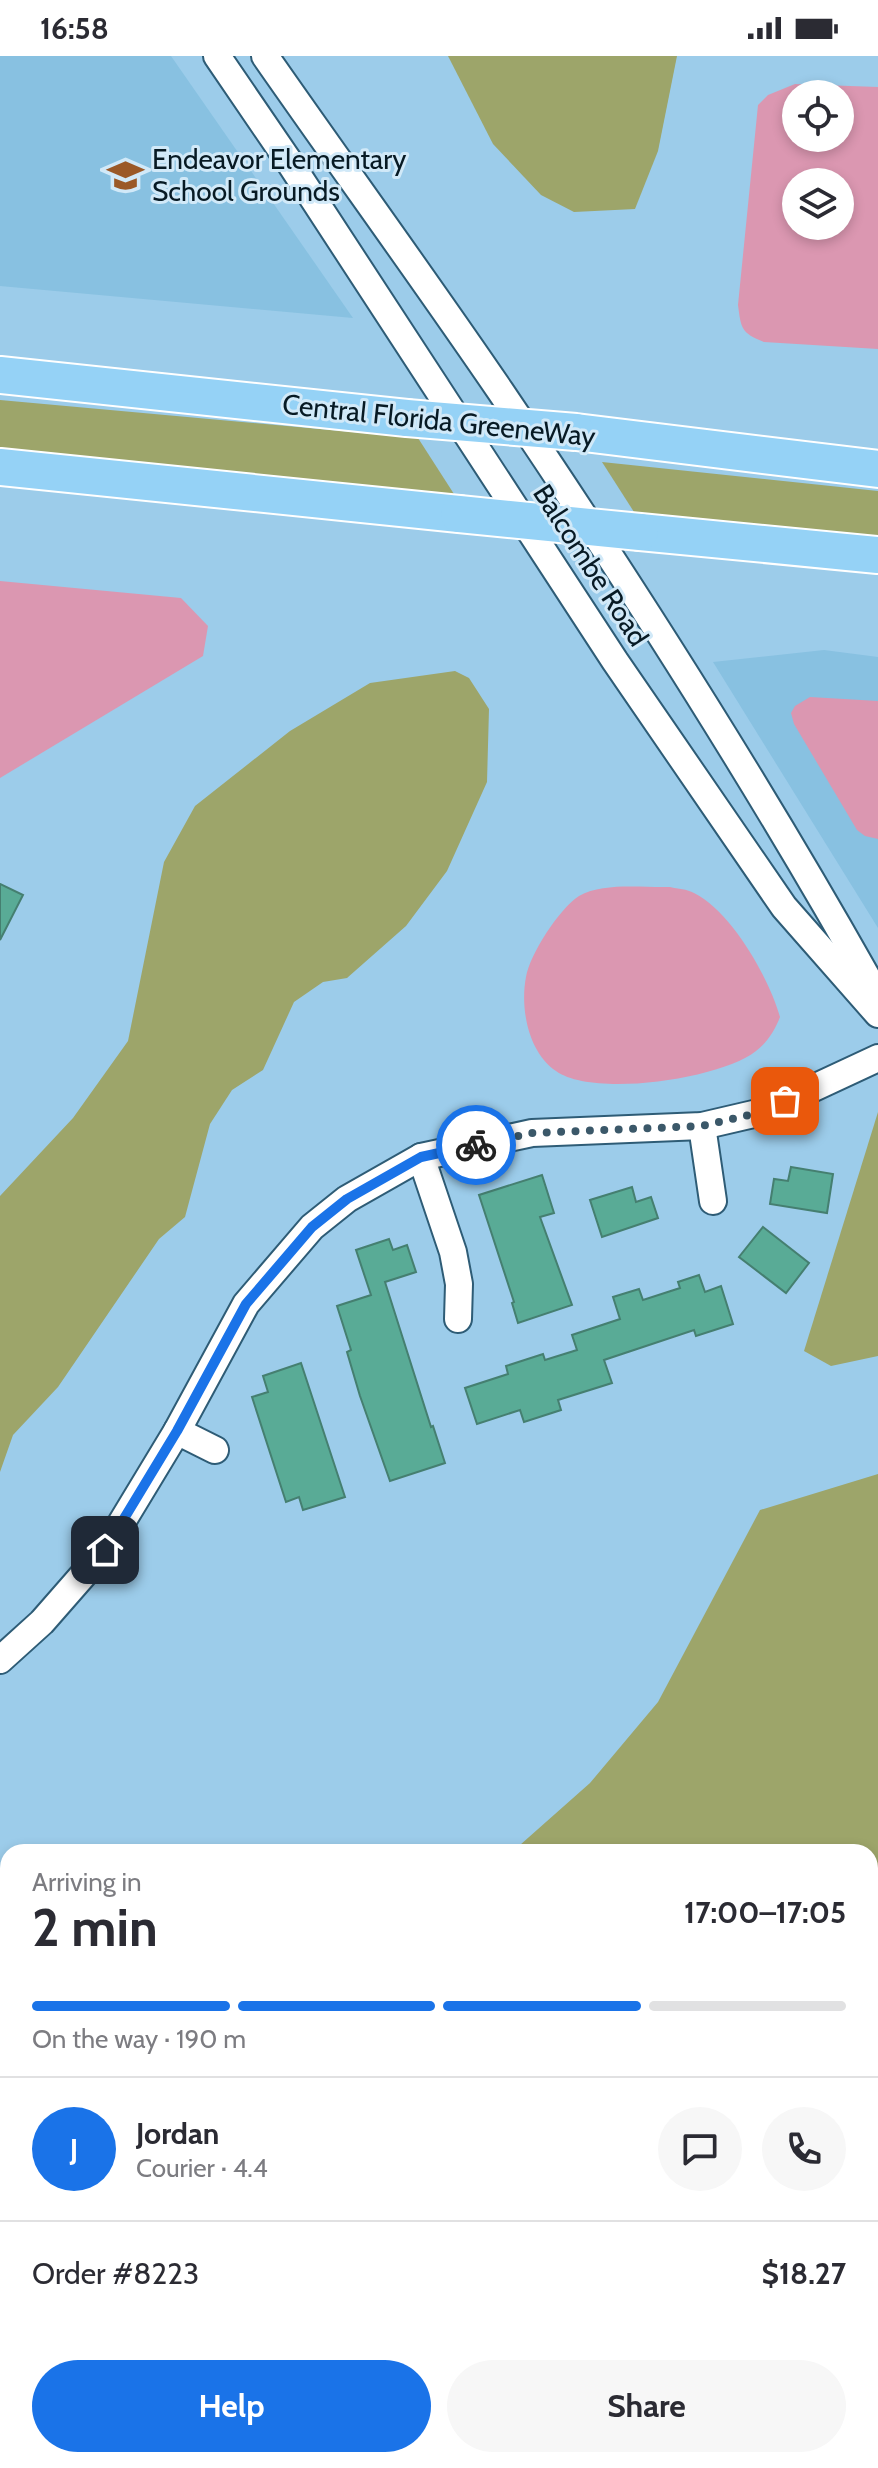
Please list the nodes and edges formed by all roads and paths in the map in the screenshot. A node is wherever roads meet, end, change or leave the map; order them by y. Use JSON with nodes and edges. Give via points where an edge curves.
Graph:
{"nodes":[{"id":1,"x":217,"y":56,"type":"edge"},
{"id":2,"x":265,"y":56,"type":"edge"},
{"id":3,"x":0,"y":375,"type":"edge"},
{"id":4,"x":0,"y":467,"type":"edge"},
{"id":5,"x":878,"y":469,"type":"edge"},
{"id":6,"x":878,"y":555,"type":"edge"},
{"id":7,"x":878,"y":997,"type":"edge"},
{"id":8,"x":878,"y":1014,"type":"edge"},
{"id":9,"x":878,"y":1058,"type":"edge"},
{"id":10,"x":702,"y":1126,"type":"junction"},
{"id":11,"x":421,"y":1157,"type":"junction"},
{"id":12,"x":713,"y":1201,"type":"dead end"},
{"id":13,"x":458,"y":1319,"type":"dead end"},
{"id":14,"x":177,"y":1431,"type":"junction"},
{"id":15,"x":215,"y":1450,"type":"dead end"},
{"id":16,"x":0,"y":1660,"type":"edge"}],
"edges":[{"from":1,"to":8,"type":"street","name":"Balcombe Road","via":[[784,907]]},
{"from":2,"to":7,"type":"street","name":"Balcombe Road","via":[[501,391],[756,784]]},
{"from":3,"to":5,"type":"highway","name":"Central Florida GreeneWay","bridge":true,"via":[[576,432]]},
{"from":4,"to":6,"type":"highway","bridge":true},
{"from":9,"to":10,"type":"street","via":[[762,1112]]},
{"from":10,"to":11,"type":"street","via":[[532,1133]]},
{"from":10,"to":12,"type":"street"},
{"from":11,"to":13,"type":"street","via":[[453,1252]]},
{"from":11,"to":14,"type":"street","via":[[347,1199],[312,1227],[246,1304]]},
{"from":14,"to":15,"type":"street"},
{"from":14,"to":16,"type":"street","via":[[105,1550],[42,1622]]}]}
